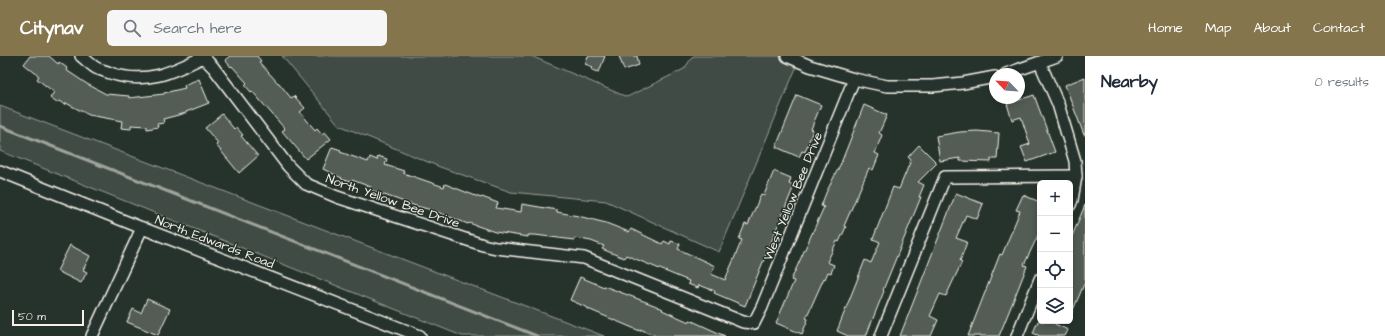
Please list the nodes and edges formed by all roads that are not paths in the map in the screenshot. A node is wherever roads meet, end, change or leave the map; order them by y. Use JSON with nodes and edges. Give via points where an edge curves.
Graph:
{"nodes":[{"id":1,"x":81,"y":56,"type":"edge"},
{"id":2,"x":787,"y":56,"type":"edge"},
{"id":3,"x":1057,"y":56,"type":"edge"},
{"id":4,"x":1040,"y":62,"type":"junction"},
{"id":5,"x":1023,"y":68,"type":"edge"},
{"id":6,"x":989,"y":78,"type":"edge"},
{"id":7,"x":854,"y":79,"type":"junction"},
{"id":8,"x":0,"y":171,"type":"edge"},
{"id":9,"x":1076,"y":176,"type":"junction"},
{"id":10,"x":1073,"y":194,"type":"edge"},
{"id":11,"x":142,"y":228,"type":"junction"},
{"id":12,"x":1037,"y":286,"type":"edge"},
{"id":13,"x":754,"y":323,"type":"joint"},
{"id":14,"x":415,"y":335,"type":"edge"},
{"id":15,"x":92,"y":336,"type":"edge"},
{"id":16,"x":881,"y":336,"type":"edge"},
{"id":17,"x":1017,"y":336,"type":"edge"}],
"edges":[{"from":1,"to":13,"type":"street","name":"North Yellow Bee Drive","via":[[97,68],[136,79],[160,76],[203,57],[288,166],[306,184],[337,197],[483,245],[584,258],[743,322]]},
{"from":2,"to":7,"type":"street"},
{"from":3,"to":4,"type":"street"},
{"from":4,"to":5,"type":"street"},
{"from":4,"to":9,"type":"street","via":[[1058,104],[1075,161]]},
{"from":6,"to":7,"type":"street","via":[[933,86],[887,86]]},
{"from":7,"to":13,"type":"street","name":"West Yellow Bee Drive"},
{"from":8,"to":11,"type":"street","name":"North Edwards Road"},
{"from":9,"to":10,"type":"street"},
{"from":9,"to":16,"type":"street","via":[[945,177]]},
{"from":11,"to":14,"type":"street","name":"North Edwards Road"},
{"from":11,"to":15,"type":"street"},
{"from":12,"to":17,"type":"street"}]}
